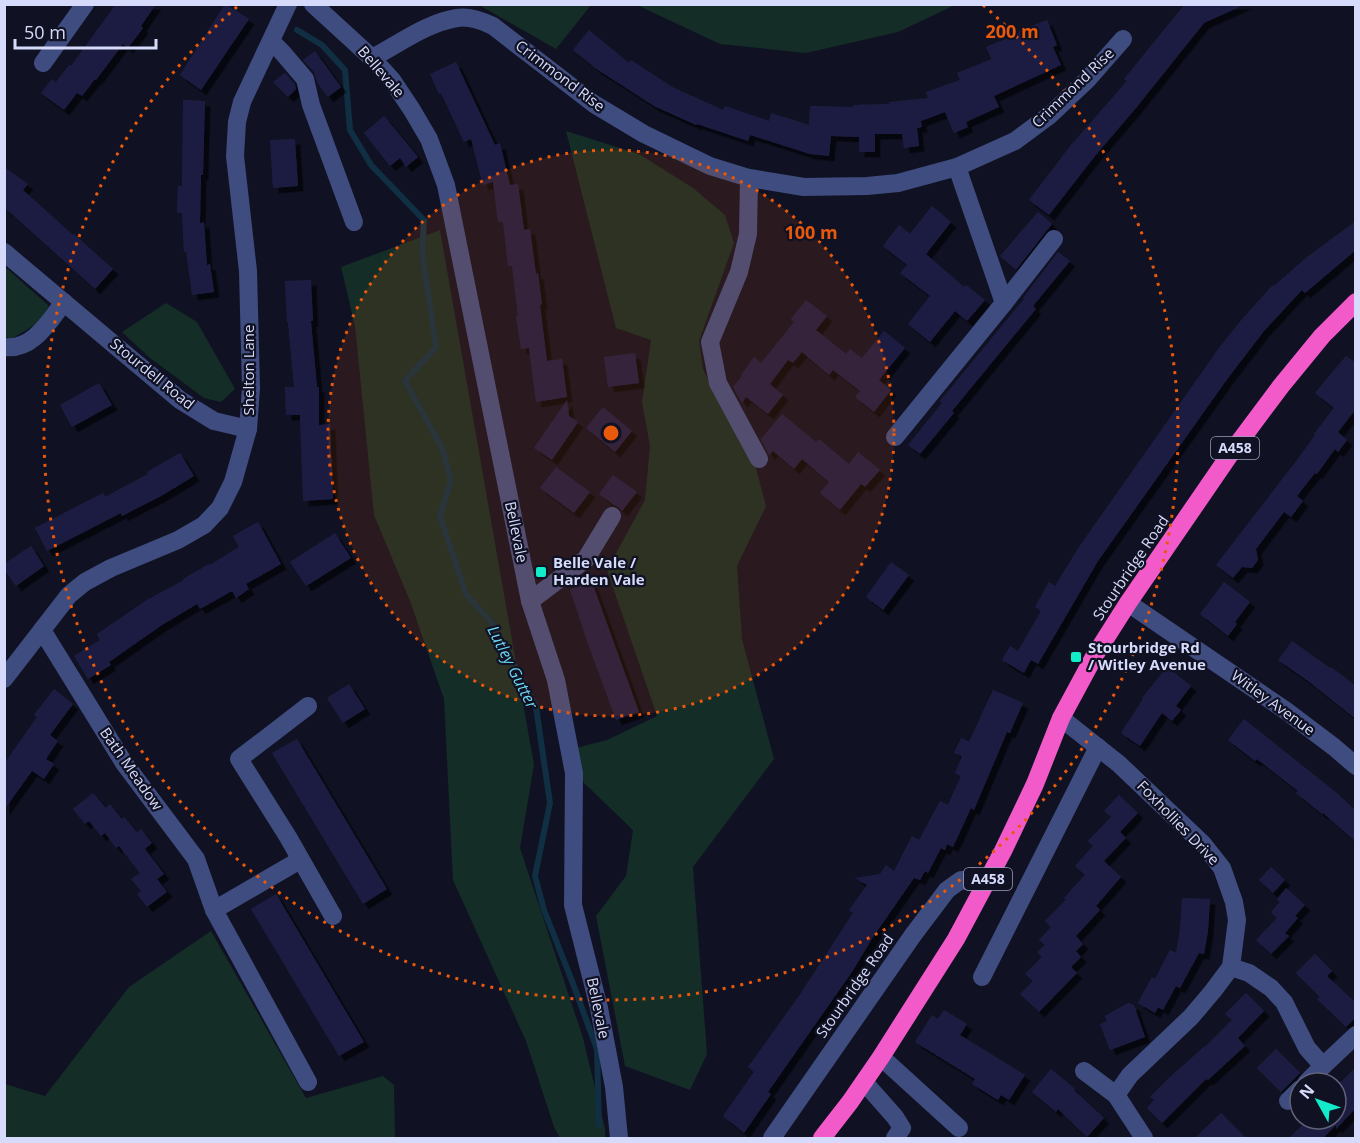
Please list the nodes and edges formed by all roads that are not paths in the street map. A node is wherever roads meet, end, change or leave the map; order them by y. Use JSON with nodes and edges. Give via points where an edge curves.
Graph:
{"nodes":[{"id":1,"x":85,"y":4,"type":"edge"},
{"id":2,"x":288,"y":4,"type":"edge"},
{"id":3,"x":313,"y":4,"type":"edge"},
{"id":4,"x":1123,"y":39,"type":"dead end"},
{"id":5,"x":271,"y":41,"type":"junction"},
{"id":6,"x":372,"y":58,"type":"junction"},
{"id":7,"x":43,"y":63,"type":"dead end"},
{"id":8,"x":957,"y":167,"type":"junction"},
{"id":9,"x":748,"y":178,"type":"junction"},
{"id":10,"x":354,"y":222,"type":"dead end"},
{"id":11,"x":1054,"y":239,"type":"dead end"},
{"id":12,"x":4,"y":252,"type":"edge"},
{"id":13,"x":64,"y":302,"type":"junction"},
{"id":14,"x":1356,"y":302,"type":"edge"},
{"id":15,"x":1004,"y":303,"type":"junction"},
{"id":16,"x":4,"y":347,"type":"edge"},
{"id":17,"x":248,"y":429,"type":"junction"},
{"id":18,"x":895,"y":437,"type":"dead end"},
{"id":19,"x":759,"y":459,"type":"dead end"},
{"id":20,"x":612,"y":516,"type":"dead end"},
{"id":21,"x":530,"y":601,"type":"junction"},
{"id":22,"x":1128,"y":603,"type":"junction"},
{"id":23,"x":42,"y":630,"type":"junction"},
{"id":24,"x":7,"y":671,"type":"edge"},
{"id":25,"x":308,"y":706,"type":"dead end"},
{"id":26,"x":1061,"y":718,"type":"junction"},
{"id":27,"x":1098,"y":747,"type":"junction"},
{"id":28,"x":1356,"y":766,"type":"edge"},
{"id":29,"x":300,"y":860,"type":"junction"},
{"id":30,"x":985,"y":884,"type":"junction"},
{"id":31,"x":214,"y":910,"type":"junction"},
{"id":32,"x":333,"y":916,"type":"dead end"},
{"id":33,"x":1231,"y":967,"type":"junction"},
{"id":34,"x":982,"y":977,"type":"dead end"},
{"id":35,"x":1356,"y":1035,"type":"edge"},
{"id":36,"x":881,"y":1057,"type":"junction"},
{"id":37,"x":1323,"y":1066,"type":"junction"},
{"id":38,"x":1084,"y":1071,"type":"dead end"},
{"id":39,"x":1318,"y":1071,"type":"edge"},
{"id":40,"x":864,"y":1082,"type":"junction"},
{"id":41,"x":308,"y":1083,"type":"dead end"},
{"id":42,"x":1116,"y":1095,"type":"junction"},
{"id":43,"x":959,"y":1128,"type":"dead end"},
{"id":44,"x":619,"y":1138,"type":"edge"},
{"id":45,"x":772,"y":1138,"type":"edge"},
{"id":46,"x":822,"y":1138,"type":"edge"},
{"id":47,"x":895,"y":1138,"type":"edge"},
{"id":48,"x":1144,"y":1138,"type":"edge"}],
"edges":[{"from":1,"to":7,"type":"street"},
{"from":2,"to":5,"type":"street","name":"Shelton Lane"},
{"from":3,"to":6,"type":"street","name":"Bellevale"},
{"from":4,"to":8,"type":"street","name":"Crimmond Rise","via":[[1087,80],[1033,128],[1015,141]]},
{"from":5,"to":10,"type":"street","via":[[304,79]]},
{"from":5,"to":17,"type":"street","name":"Shelton Lane","via":[[242,102],[235,145],[248,271]]},
{"from":6,"to":9,"type":"street","name":"Crimmond Rise","via":[[434,24],[459,18],[479,20],[493,26],[594,104],[644,134],[710,166]]},
{"from":6,"to":21,"type":"street","name":"Bellevale","via":[[412,110],[429,139],[446,184]]},
{"from":8,"to":9,"type":"street","name":"Crimmond Rise","via":[[898,183],[867,186],[804,187]]},
{"from":8,"to":15,"type":"street"},
{"from":9,"to":19,"type":"street","via":[[748,234],[739,272],[710,342],[718,383]]},
{"from":11,"to":15,"type":"street"},
{"from":12,"to":13,"type":"street","name":"Stourdell Road"},
{"from":13,"to":16,"type":"street","via":[[36,338],[26,345]]},
{"from":13,"to":17,"type":"street","name":"Stourdell Road","via":[[180,400],[214,421]]},
{"from":14,"to":22,"type":"highway","name":"Stourbridge Road","number":"A458","via":[[1281,386]]},
{"from":15,"to":18,"type":"street"},
{"from":17,"to":23,"type":"street","name":"Shelton Lane","via":[[233,482],[220,508],[204,525],[85,582],[69,595]]},
{"from":20,"to":21,"type":"street","via":[[586,560]]},
{"from":21,"to":44,"type":"street","name":"Bellevale","via":[[556,680],[574,773],[573,905],[599,1008]]},
{"from":22,"to":26,"type":"highway","name":"Stourbridge Road","number":"A458"},
{"from":22,"to":28,"type":"street","name":"Witley Avenue","via":[[1285,710]]},
{"from":23,"to":24,"type":"street","name":"Shelton Lane"},
{"from":23,"to":31,"type":"street","name":"Bath Meadow","via":[[124,764],[196,859]]},
{"from":25,"to":29,"type":"street","via":[[239,759]]},
{"from":26,"to":27,"type":"street","name":"Foxhollies Drive"},
{"from":26,"to":30,"type":"highway","name":"Stourbridge Road","number":"A458","via":[[1035,784]]},
{"from":27,"to":33,"type":"street","name":"Foxhollies Drive","via":[[1196,837],[1222,868],[1237,920]]},
{"from":27,"to":34,"type":"street"},
{"from":29,"to":31,"type":"street"},
{"from":29,"to":32,"type":"street"},
{"from":30,"to":36,"type":"highway","name":"Stourbridge Road","number":"A458","via":[[956,939]]},
{"from":30,"to":45,"type":"street","name":"Stourbridge Road","via":[[961,880],[947,890]]},
{"from":31,"to":41,"type":"street","name":"Bath Meadow"},
{"from":33,"to":37,"type":"street","via":[[1249,973],[1271,988],[1284,1002],[1307,1048]]},
{"from":33,"to":42,"type":"street","name":"Foxhollies Drive","via":[[1191,1017],[1130,1075]]},
{"from":35,"to":37,"type":"street"},
{"from":36,"to":40,"type":"highway","name":"Stourbridge Road","number":"A458"},
{"from":36,"to":43,"type":"street"},
{"from":37,"to":39,"type":"street"},
{"from":38,"to":42,"type":"street"},
{"from":40,"to":46,"type":"highway","name":"Stourbridge Road","number":"A458"},
{"from":40,"to":47,"type":"street","via":[[902,1128]]},
{"from":42,"to":48,"type":"street"}]}
